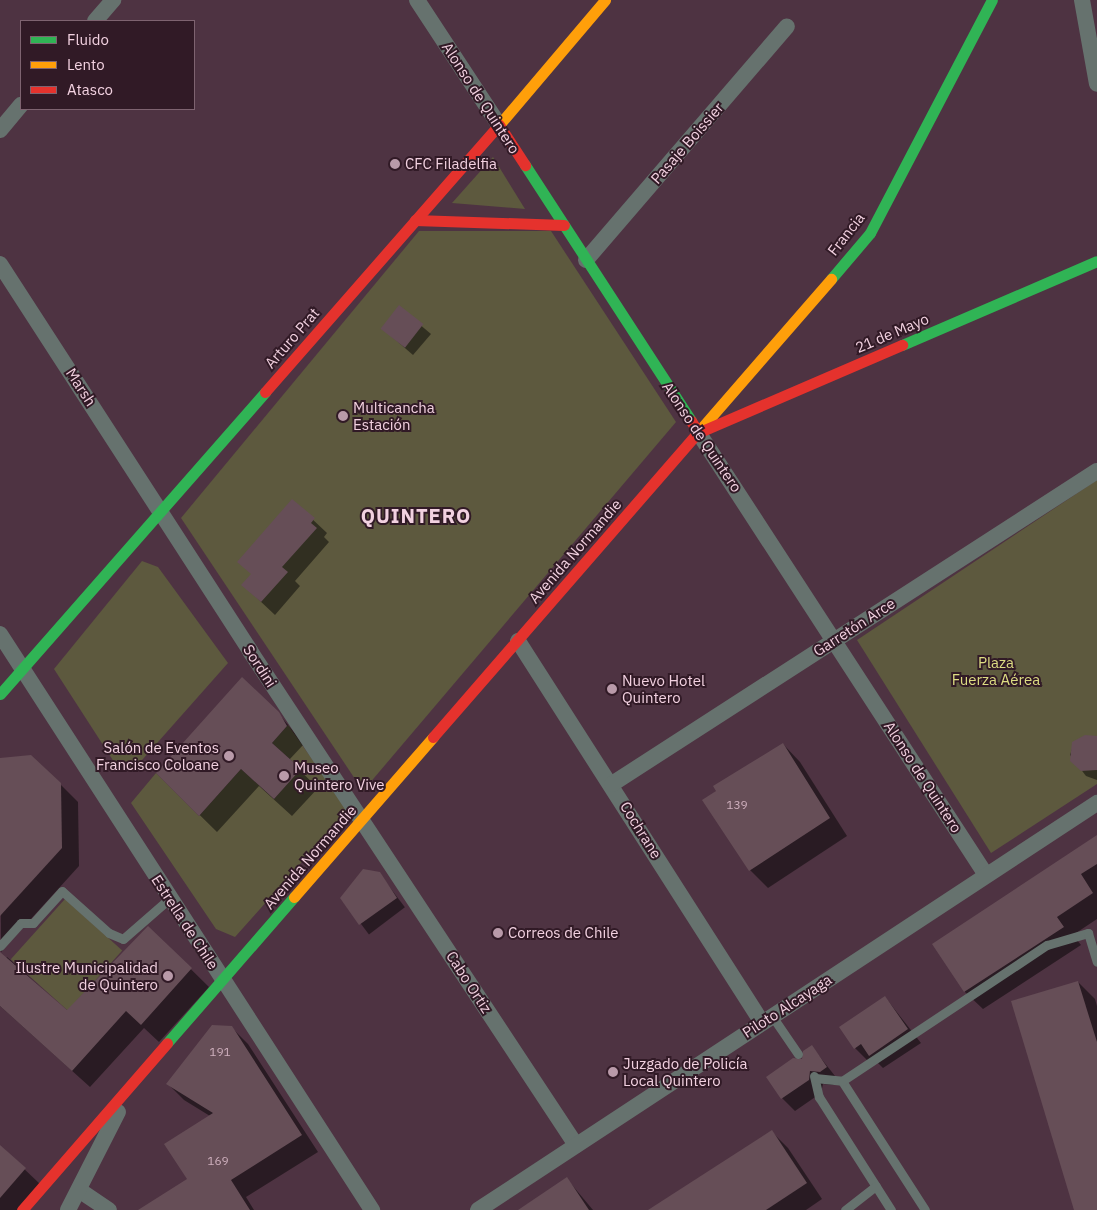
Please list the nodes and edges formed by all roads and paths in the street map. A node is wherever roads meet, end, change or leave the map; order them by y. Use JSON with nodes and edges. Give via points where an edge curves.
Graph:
{"nodes":[{"id":1,"x":113,"y":0,"type":"edge"},
{"id":2,"x":417,"y":0,"type":"edge"},
{"id":3,"x":605,"y":0,"type":"edge"},
{"id":4,"x":992,"y":0,"type":"edge"},
{"id":5,"x":1082,"y":0,"type":"edge"},
{"id":6,"x":96,"y":20,"type":"edge"},
{"id":7,"x":788,"y":26,"type":"dead end"},
{"id":8,"x":1097,"y":84,"type":"edge"},
{"id":9,"x":20,"y":107,"type":"edge"},
{"id":10,"x":499,"y":125,"type":"junction"},
{"id":11,"x":0,"y":130,"type":"edge"},
{"id":12,"x":415,"y":220,"type":"junction"},
{"id":13,"x":564,"y":225,"type":"junction"},
{"id":14,"x":586,"y":260,"type":"junction"},
{"id":15,"x":1097,"y":261,"type":"edge"},
{"id":16,"x":0,"y":264,"type":"edge"},
{"id":17,"x":698,"y":432,"type":"junction"},
{"id":18,"x":1097,"y":471,"type":"edge"},
{"id":19,"x":161,"y":511,"type":"junction"},
{"id":20,"x":0,"y":634,"type":"edge"},
{"id":21,"x":834,"y":640,"type":"junction"},
{"id":22,"x":518,"y":641,"type":"junction"},
{"id":23,"x":23,"y":668,"type":"junction"},
{"id":24,"x":0,"y":694,"type":"edge"},
{"id":25,"x":612,"y":784,"type":"junction"},
{"id":26,"x":1097,"y":803,"type":"edge"},
{"id":27,"x":362,"y":820,"type":"junction"},
{"id":28,"x":986,"y":875,"type":"junction"},
{"id":29,"x":170,"y":898,"type":"junction"},
{"id":30,"x":0,"y":946,"type":"edge"},
{"id":31,"x":1097,"y":962,"type":"edge"},
{"id":32,"x":222,"y":980,"type":"junction"},
{"id":33,"x":767,"y":1019,"type":"junction"},
{"id":34,"x":798,"y":1054,"type":"dead end"},
{"id":35,"x":842,"y":1081,"type":"junction"},
{"id":36,"x":131,"y":1085,"type":"junction"},
{"id":37,"x":576,"y":1145,"type":"junction"},
{"id":38,"x":876,"y":1186,"type":"junction"},
{"id":39,"x":79,"y":1190,"type":"junction"},
{"id":40,"x":22,"y":1210,"type":"edge"},
{"id":41,"x":68,"y":1210,"type":"edge"},
{"id":42,"x":109,"y":1210,"type":"edge"},
{"id":43,"x":372,"y":1210,"type":"edge"},
{"id":44,"x":478,"y":1210,"type":"edge"},
{"id":45,"x":845,"y":1210,"type":"edge"},
{"id":46,"x":891,"y":1210,"type":"edge"},
{"id":47,"x":925,"y":1210,"type":"edge"}],
"edges":[{"from":1,"to":6,"type":"street"},
{"from":2,"to":10,"type":"street","name":"Alonso de Quintero"},
{"from":3,"to":10,"type":"main road","name":"Arturo Prat"},
{"from":4,"to":17,"type":"main road","name":"Francia","via":[[870,233]]},
{"from":5,"to":8,"type":"street"},
{"from":7,"to":14,"type":"street","name":"Pasaje Boissier"},
{"from":9,"to":11,"type":"street"},
{"from":10,"to":12,"type":"main road","name":"Arturo Prat"},
{"from":10,"to":13,"type":"main road","name":"Alonso de Quintero"},
{"from":12,"to":13,"type":"main road"},
{"from":12,"to":19,"type":"main road","name":"Arturo Prat"},
{"from":13,"to":14,"type":"main road","name":"Alonso de Quintero"},
{"from":14,"to":17,"type":"main road","name":"Alonso de Quintero"},
{"from":15,"to":17,"type":"main road","name":"21 de Mayo"},
{"from":16,"to":19,"type":"street","name":"Marsh"},
{"from":17,"to":21,"type":"street","name":"Alonso de Quintero"},
{"from":17,"to":22,"type":"main road","name":"Avenida Normandie"},
{"from":18,"to":21,"type":"street","name":"Garretón Arce"},
{"from":19,"to":23,"type":"main road","name":"Arturo Prat"},
{"from":19,"to":27,"type":"street","name":"Sordini"},
{"from":20,"to":23,"type":"street","name":"Estrella de Chile"},
{"from":21,"to":25,"type":"street","name":"Garretón Arce"},
{"from":21,"to":28,"type":"street","name":"Alonso de Quintero"},
{"from":22,"to":25,"type":"street","name":"Cochrane"},
{"from":22,"to":27,"type":"main road","name":"Avenida Normandie"},
{"from":23,"to":24,"type":"main road","name":"Arturo Prat"},
{"from":23,"to":29,"type":"street","name":"Estrella de Chile"},
{"from":25,"to":33,"type":"street","name":"Cochrane"},
{"from":26,"to":28,"type":"street","name":"Piloto Alcayaga"},
{"from":27,"to":32,"type":"main road","name":"Avenida Normandie"},
{"from":27,"to":37,"type":"street","name":"Cabo Ortiz"},
{"from":28,"to":33,"type":"street","name":"Piloto Alcayaga"},
{"from":29,"to":30,"type":"lane","via":[[123,938],[109,933],[62,891],[33,922],[21,922]]},
{"from":29,"to":32,"type":"street","name":"Estrella de Chile"},
{"from":31,"to":35,"type":"lane","via":[[1088,933],[1047,944]]},
{"from":32,"to":36,"type":"main road","name":"Avenida Normandie"},
{"from":32,"to":43,"type":"street","name":"Estrella de Chile"},
{"from":33,"to":34,"type":"lane"},
{"from":33,"to":37,"type":"street","name":"Piloto Alcayaga"},
{"from":35,"to":38,"type":"lane","via":[[815,1077],[819,1097]]},
{"from":35,"to":47,"type":"lane"},
{"from":36,"to":39,"type":"street"},
{"from":36,"to":40,"type":"main road","name":"Avenida Normandie"},
{"from":37,"to":44,"type":"street","name":"Piloto Alcayaga"},
{"from":38,"to":45,"type":"lane"},
{"from":38,"to":46,"type":"lane"},
{"from":39,"to":41,"type":"street"},
{"from":39,"to":42,"type":"street"}]}
